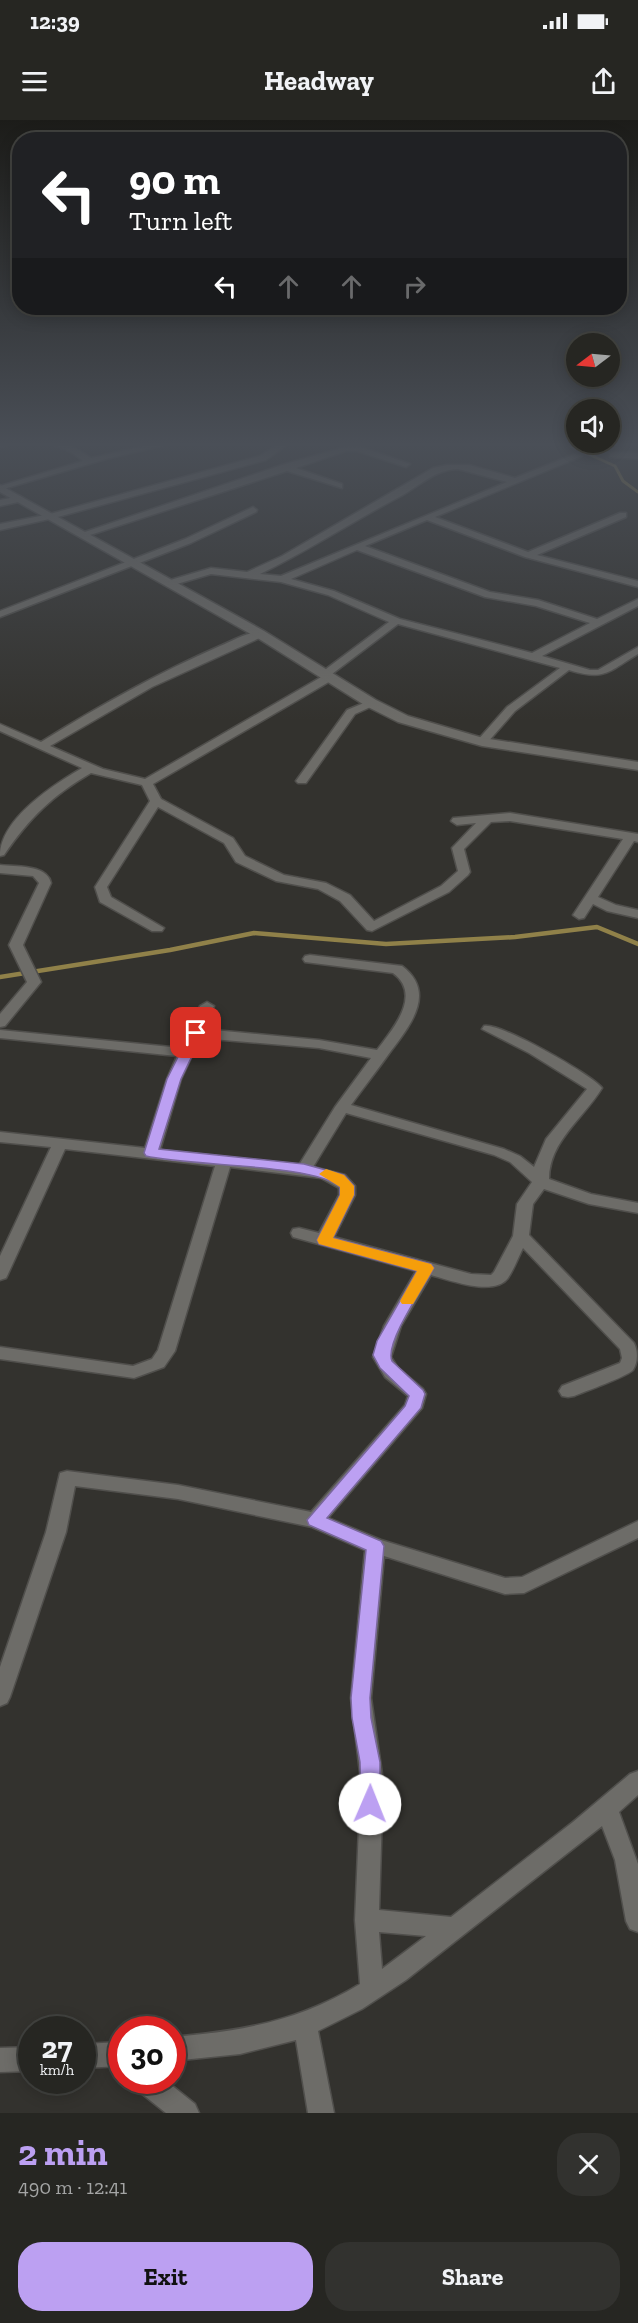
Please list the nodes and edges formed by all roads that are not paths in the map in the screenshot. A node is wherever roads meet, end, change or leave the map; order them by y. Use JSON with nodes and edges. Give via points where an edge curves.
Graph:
{"nodes":[{"id":1,"x":84,"y":534,"type":"edge"},
{"id":2,"x":199,"y":534,"type":"edge"},
{"id":3,"x":327,"y":534,"type":"edge"},
{"id":4,"x":385,"y":534,"type":"edge"},
{"id":5,"x":472,"y":534,"type":"edge"},
{"id":6,"x":578,"y":534,"type":"edge"},
{"id":7,"x":356,"y":546,"type":"junction"},
{"id":8,"x":528,"y":555,"type":"junction"},
{"id":9,"x":135,"y":562,"type":"junction"},
{"id":10,"x":251,"y":574,"type":"junction"},
{"id":11,"x":282,"y":579,"type":"junction"},
{"id":12,"x":170,"y":583,"type":"junction"},
{"id":13,"x":638,"y":584,"type":"edge"},
{"id":14,"x":638,"y":602,"type":"edge"},
{"id":15,"x":0,"y":614,"type":"edge"},
{"id":16,"x":396,"y":621,"type":"junction"},
{"id":17,"x":600,"y":622,"type":"junction"},
{"id":18,"x":260,"y":634,"type":"junction"},
{"id":19,"x":637,"y":653,"type":"edge"},
{"id":20,"x":533,"y":656,"type":"junction"},
{"id":21,"x":567,"y":667,"type":"junction"},
{"id":22,"x":328,"y":676,"type":"junction"},
{"id":23,"x":371,"y":703,"type":"junction"},
{"id":24,"x":2,"y":730,"type":"edge"},
{"id":25,"x":482,"y":742,"type":"junction"},
{"id":26,"x":42,"y":746,"type":"junction"},
{"id":27,"x":638,"y":766,"type":"edge"},
{"id":28,"x":91,"y":768,"type":"junction"},
{"id":29,"x":302,"y":781,"type":"dead end"},
{"id":30,"x":147,"y":783,"type":"junction"},
{"id":31,"x":156,"y":801,"type":"junction"},
{"id":32,"x":488,"y":818,"type":"junction"},
{"id":33,"x":457,"y":821,"type":"dead end"},
{"id":34,"x":635,"y":837,"type":"edge"},
{"id":35,"x":0,"y":852,"type":"edge"},
{"id":36,"x":0,"y":869,"type":"edge"},
{"id":37,"x":590,"y":898,"type":"junction"},
{"id":38,"x":638,"y":914,"type":"edge"},
{"id":39,"x":579,"y":915,"type":"dead end"},
{"id":40,"x":157,"y":928,"type":"dead end"},
{"id":41,"x":310,"y":959,"type":"dead end"},
{"id":42,"x":207,"y":1006,"type":"dead end"},
{"id":43,"x":0,"y":1023,"type":"edge"},
{"id":44,"x":489,"y":1029,"type":"dead end"},
{"id":45,"x":196,"y":1033,"type":"junction"},
{"id":46,"x":0,"y":1034,"type":"edge"},
{"id":47,"x":186,"y":1053,"type":"junction"},
{"id":48,"x":380,"y":1055,"type":"junction"},
{"id":49,"x":342,"y":1107,"type":"junction"},
{"id":50,"x":0,"y":1137,"type":"edge"},
{"id":51,"x":60,"y":1144,"type":"junction"},
{"id":52,"x":151,"y":1153,"type":"junction"},
{"id":53,"x":224,"y":1161,"type":"junction"},
{"id":54,"x":304,"y":1169,"type":"junction"},
{"id":55,"x":541,"y":1181,"type":"junction"},
{"id":56,"x":638,"y":1208,"type":"edge"},
{"id":57,"x":299,"y":1233,"type":"dead end"},
{"id":58,"x":521,"y":1236,"type":"junction"},
{"id":59,"x":324,"y":1240,"type":"junction"},
{"id":60,"x":426,"y":1268,"type":"junction"},
{"id":61,"x":0,"y":1274,"type":"edge"},
{"id":62,"x":0,"y":1353,"type":"edge"},
{"id":63,"x":568,"y":1391,"type":"dead end"},
{"id":64,"x":315,"y":1520,"type":"junction"},
{"id":65,"x":638,"y":1529,"type":"edge"},
{"id":66,"x":375,"y":1546,"type":"junction"},
{"id":67,"x":0,"y":1696,"type":"edge"},
{"id":68,"x":638,"y":1781,"type":"edge"},
{"id":69,"x":607,"y":1809,"type":"junction"},
{"id":70,"x":367,"y":1920,"type":"junction"},
{"id":71,"x":638,"y":1921,"type":"edge"},
{"id":72,"x":454,"y":1928,"type":"junction"},
{"id":73,"x":372,"y":1989,"type":"junction"},
{"id":74,"x":305,"y":2025,"type":"junction"},
{"id":75,"x":186,"y":2048,"type":"edge"},
{"id":76,"x":18,"y":2059,"type":"edge"},
{"id":77,"x":0,"y":2060,"type":"edge"},
{"id":78,"x":162,"y":2094,"type":"edge"},
{"id":79,"x":186,"y":2113,"type":"edge"},
{"id":80,"x":321,"y":2113,"type":"edge"}],
"edges":[{"from":1,"to":9,"type":"main road"},
{"from":2,"to":9,"type":"street"},
{"from":3,"to":10,"type":"street"},
{"from":4,"to":7,"type":"street"},
{"from":5,"to":8,"type":"street"},
{"from":6,"to":8,"type":"street"},
{"from":7,"to":11,"type":"street"},
{"from":7,"to":17,"type":"street","via":[[488,595],[538,603]]},
{"from":8,"to":13,"type":"street"},
{"from":9,"to":12,"type":"main road"},
{"from":9,"to":15,"type":"street"},
{"from":10,"to":11,"type":"street"},
{"from":10,"to":12,"type":"street","via":[[211,571]]},
{"from":11,"to":16,"type":"street","via":[[331,593]]},
{"from":12,"to":18,"type":"main road"},
{"from":14,"to":17,"type":"street"},
{"from":16,"to":20,"type":"street"},
{"from":16,"to":22,"type":"street"},
{"from":17,"to":20,"type":"street"},
{"from":18,"to":22,"type":"main road"},
{"from":18,"to":26,"type":"street","via":[[226,646],[102,707]]},
{"from":19,"to":21,"type":"street","via":[[600,673]]},
{"from":20,"to":21,"type":"street"},
{"from":21,"to":25,"type":"street","via":[[511,709]]},
{"from":22,"to":23,"type":"main road"},
{"from":22,"to":30,"type":"street"},
{"from":23,"to":25,"type":"main road","via":[[425,727]]},
{"from":23,"to":29,"type":"street","via":[[351,712]]},
{"from":24,"to":26,"type":"street"},
{"from":25,"to":27,"type":"main road"},
{"from":26,"to":28,"type":"street"},
{"from":28,"to":30,"type":"street"},
{"from":28,"to":35,"type":"street","via":[[47,794],[26,814]]},
{"from":30,"to":31,"type":"street"},
{"from":31,"to":32,"type":"street","via":[[229,841],[240,859],[280,878],[322,886],[345,898],[372,927],[445,889],[464,872],[458,848]]},
{"from":31,"to":40,"type":"street","via":[[101,887],[105,899]]},
{"from":32,"to":33,"type":"street"},
{"from":32,"to":34,"type":"street","via":[[558,823]]},
{"from":34,"to":37,"type":"street"},
{"from":36,"to":43,"type":"street","via":[[36,873],[45,883],[16,945],[34,982]]},
{"from":37,"to":38,"type":"street"},
{"from":37,"to":39,"type":"street"},
{"from":41,"to":48,"type":"street","via":[[397,969],[408,979],[412,1010]]},
{"from":42,"to":45,"type":"street"},
{"from":44,"to":55,"type":"street","via":[[534,1050],[595,1089],[551,1143],[539,1166]]},
{"from":45,"to":47,"type":"street"},
{"from":45,"to":48,"type":"street","via":[[319,1044]]},
{"from":46,"to":47,"type":"street"},
{"from":47,"to":52,"type":"street"},
{"from":48,"to":49,"type":"street"},
{"from":49,"to":54,"type":"street"},
{"from":49,"to":55,"type":"street","via":[[499,1152],[515,1159]]},
{"from":50,"to":51,"type":"street"},
{"from":51,"to":52,"type":"street"},
{"from":51,"to":61,"type":"street"},
{"from":52,"to":53,"type":"street"},
{"from":53,"to":54,"type":"street"},
{"from":53,"to":62,"type":"street","via":[[166,1350],[158,1363],[134,1372]]},
{"from":54,"to":59,"type":"street","via":[[339,1179],[347,1186],[347,1195]]},
{"from":55,"to":56,"type":"street","via":[[589,1199]]},
{"from":55,"to":58,"type":"street","via":[[525,1204]]},
{"from":57,"to":59,"type":"street"},
{"from":58,"to":60,"type":"street","via":[[501,1276],[494,1281],[471,1280]]},
{"from":58,"to":63,"type":"street","via":[[628,1347],[631,1358],[626,1367]]},
{"from":59,"to":60,"type":"street"},
{"from":60,"to":64,"type":"street","via":[[381,1355],[385,1364],[417,1394],[413,1408]]},
{"from":64,"to":66,"type":"street"},
{"from":64,"to":67,"type":"street","via":[[178,1492],[67,1478],[56,1532]]},
{"from":65,"to":66,"type":"street","via":[[524,1585],[482,1581]]},
{"from":66,"to":70,"type":"street","via":[[361,1698],[372,1781]]},
{"from":68,"to":69,"type":"street"},
{"from":69,"to":71,"type":"street","via":[[626,1860]]},
{"from":69,"to":72,"type":"street"},
{"from":70,"to":72,"type":"street"},
{"from":70,"to":73,"type":"street"},
{"from":72,"to":73,"type":"street"},
{"from":73,"to":74,"type":"street"},
{"from":74,"to":75,"type":"street","via":[[242,2043]]},
{"from":74,"to":80,"type":"street"},
{"from":76,"to":77,"type":"street"},
{"from":78,"to":79,"type":"street"}]}
